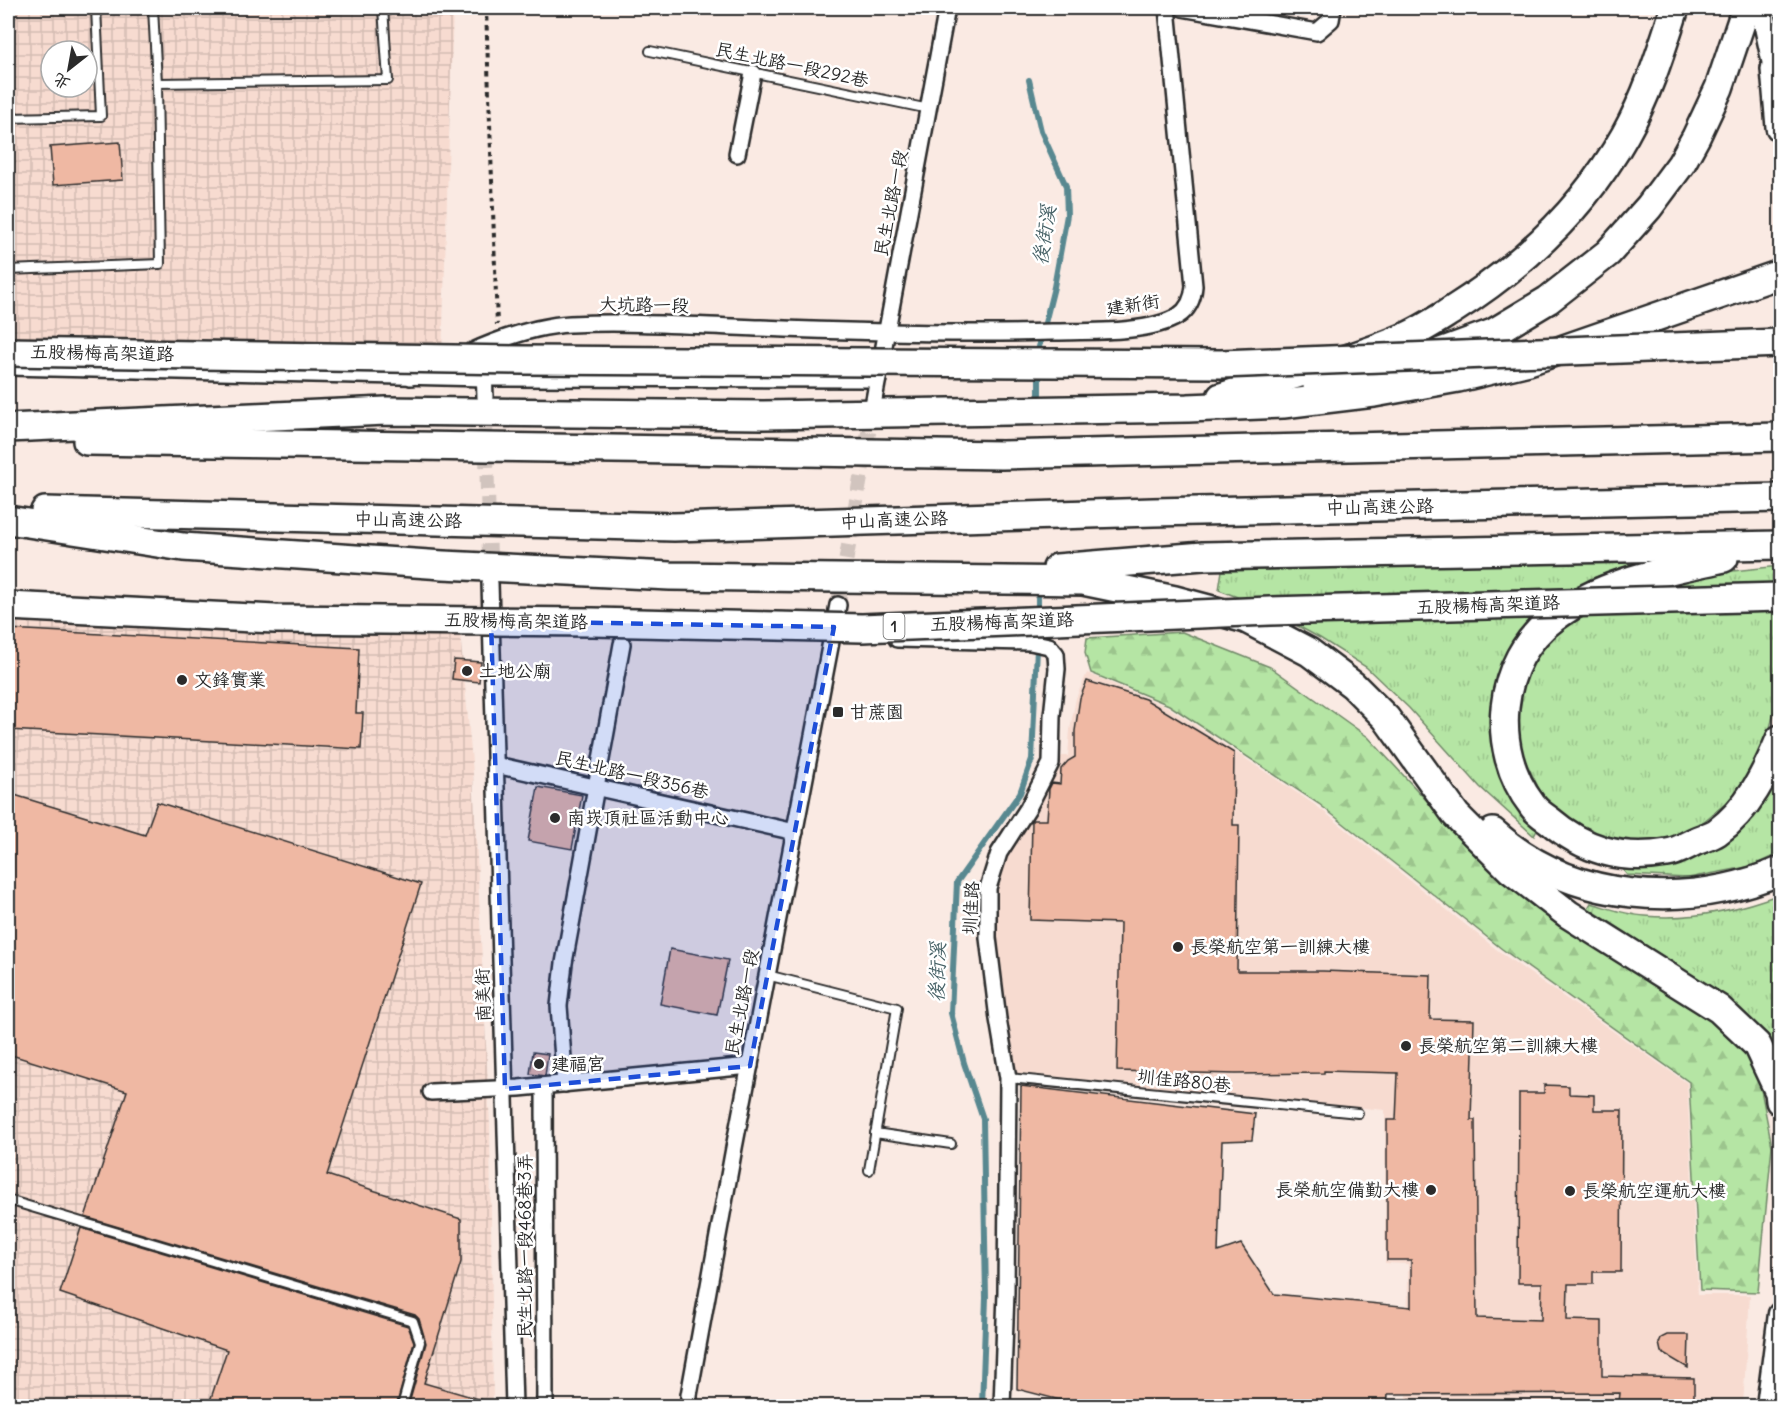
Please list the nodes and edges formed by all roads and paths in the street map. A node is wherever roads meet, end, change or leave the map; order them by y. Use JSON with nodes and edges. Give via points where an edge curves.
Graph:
{"nodes":[{"id":1,"x":96,"y":8,"type":"edge"},
{"id":2,"x":153,"y":8,"type":"edge"},
{"id":3,"x":383,"y":8,"type":"edge"},
{"id":4,"x":486,"y":8,"type":"edge"},
{"id":5,"x":947,"y":8,"type":"edge"},
{"id":6,"x":1167,"y":8,"type":"edge"},
{"id":7,"x":1182,"y":8,"type":"edge"},
{"id":8,"x":1333,"y":8,"type":"edge"},
{"id":9,"x":1675,"y":8,"type":"edge"},
{"id":10,"x":1746,"y":8,"type":"edge"},
{"id":11,"x":1762,"y":8,"type":"edge"},
{"id":12,"x":650,"y":51,"type":"dead end"},
{"id":13,"x":753,"y":73,"type":"junction"},
{"id":14,"x":1778,"y":75,"type":"edge"},
{"id":15,"x":157,"y":83,"type":"junction"},
{"id":16,"x":929,"y":109,"type":"junction"},
{"id":17,"x":8,"y":118,"type":"edge"},
{"id":18,"x":1780,"y":127,"type":"edge"},
{"id":19,"x":736,"y":154,"type":"dead end"},
{"id":20,"x":8,"y":270,"type":"edge"},
{"id":21,"x":1780,"y":274,"type":"edge"},
{"id":22,"x":886,"y":333,"type":"junction"},
{"id":23,"x":1780,"y":343,"type":"edge"},
{"id":24,"x":490,"y":344,"type":"junction"},
{"id":25,"x":8,"y":352,"type":"edge"},
{"id":26,"x":8,"y":367,"type":"edge"},
{"id":27,"x":411,"y":377,"type":"junction"},
{"id":28,"x":485,"y":378,"type":"junction"},
{"id":29,"x":878,"y":379,"type":"junction"},
{"id":30,"x":485,"y":397,"type":"tunnel mouth"},
{"id":31,"x":873,"y":405,"type":"tunnel mouth"},
{"id":32,"x":1188,"y":408,"type":"junction"},
{"id":33,"x":8,"y":428,"type":"edge"},
{"id":34,"x":1772,"y":437,"type":"edge"},
{"id":35,"x":8,"y":440,"type":"edge"},
{"id":36,"x":1780,"y":498,"type":"edge"},
{"id":37,"x":8,"y":511,"type":"edge"},
{"id":38,"x":8,"y":520,"type":"edge"},
{"id":39,"x":1780,"y":546,"type":"edge"},
{"id":40,"x":988,"y":579,"type":"junction"},
{"id":41,"x":490,"y":583,"type":"tunnel mouth"},
{"id":42,"x":1780,"y":597,"type":"edge"},
{"id":43,"x":838,"y":605,"type":"tunnel mouth"},
{"id":44,"x":8,"y":606,"type":"edge"},
{"id":45,"x":832,"y":637,"type":"junction"},
{"id":46,"x":622,"y":644,"type":"dead end"},
{"id":47,"x":1780,"y":739,"type":"edge"},
{"id":48,"x":496,"y":765,"type":"junction"},
{"id":49,"x":596,"y":787,"type":"junction"},
{"id":50,"x":1442,"y":793,"type":"junction"},
{"id":51,"x":795,"y":832,"type":"junction"},
{"id":52,"x":1780,"y":871,"type":"edge"},
{"id":53,"x":767,"y":975,"type":"junction"},
{"id":54,"x":750,"y":1066,"type":"junction"},
{"id":55,"x":1008,"y":1078,"type":"junction"},
{"id":56,"x":565,"y":1084,"type":"junction"},
{"id":57,"x":544,"y":1086,"type":"junction"},
{"id":58,"x":505,"y":1089,"type":"junction"},
{"id":59,"x":430,"y":1092,"type":"dead end"},
{"id":60,"x":1780,"y":1101,"type":"edge"},
{"id":61,"x":1358,"y":1113,"type":"dead end"},
{"id":62,"x":875,"y":1133,"type":"junction"},
{"id":63,"x":951,"y":1144,"type":"dead end"},
{"id":64,"x":869,"y":1170,"type":"dead end"},
{"id":65,"x":8,"y":1200,"type":"edge"},
{"id":66,"x":1780,"y":1314,"type":"edge"},
{"id":67,"x":1404,"y":1405,"type":"edge"},
{"id":68,"x":402,"y":1407,"type":"edge"},
{"id":69,"x":514,"y":1407,"type":"edge"},
{"id":70,"x":545,"y":1407,"type":"edge"},
{"id":71,"x":689,"y":1407,"type":"edge"},
{"id":72,"x":1002,"y":1407,"type":"edge"},
{"id":73,"x":1428,"y":1407,"type":"edge"},
{"id":74,"x":1768,"y":1407,"type":"edge"}],
"edges":[{"from":1,"to":17,"type":"lane","via":[[101,116]]},
{"from":2,"to":15,"type":"lane"},
{"from":3,"to":15,"type":"lane","via":[[388,80]]},
{"from":4,"to":24,"type":"path"},
{"from":5,"to":16,"type":"street","name":"民生北路一段"},
{"from":6,"to":22,"type":"street","name":"建新街","via":[[1194,286],[1188,308],[1158,324],[1119,330]]},
{"from":7,"to":8,"type":"street","via":[[1317,32],[1331,20]]},
{"from":9,"to":32,"type":"highway","via":[[1656,70],[1625,134],[1595,181],[1568,213],[1508,271],[1404,338]]},
{"from":10,"to":32,"type":"highway","via":[[1719,88],[1681,164],[1608,253],[1541,305],[1493,333],[1430,356],[1330,383]]},
{"from":11,"to":14,"type":"main road"},
{"from":12,"to":13,"type":"lane","name":"民生北路一段292巷"},
{"from":13,"to":16,"type":"lane","name":"民生北路一段292巷"},
{"from":13,"to":19,"type":"street"},
{"from":14,"to":18,"type":"highway"},
{"from":15,"to":20,"type":"lane","via":[[160,264]]},
{"from":16,"to":22,"type":"street","name":"民生北路一段"},
{"from":21,"to":32,"type":"highway","bridge":true,"via":[[1529,361],[1458,378],[1329,399]]},
{"from":22,"to":24,"type":"street","name":"大坑路一段","via":[[568,324],[540,328]]},
{"from":22,"to":29,"type":"street","name":"民生北路一段"},
{"from":23,"to":25,"type":"highway","name":"五股楊梅高架道路","bridge":true,"via":[[1221,364]]},
{"from":24,"to":27,"type":"street","name":"大坑路一段"},
{"from":24,"to":28,"type":"street"},
{"from":26,"to":27,"type":"street","name":"大坑路一段"},
{"from":27,"to":28,"type":"street","name":"大坑路一段"},
{"from":28,"to":29,"type":"street","name":"大坑路一段"},
{"from":28,"to":30,"type":"street"},
{"from":29,"to":31,"type":"street","name":"民生北路一段"},
{"from":32,"to":33,"type":"highway","via":[[763,415],[386,411]]},
{"from":34,"to":35,"type":"highway","via":[[1002,455]]},
{"from":36,"to":37,"type":"highway","name":"中山高速公路","via":[[674,527]]},
{"from":38,"to":40,"type":"highway","via":[[183,547],[442,565],[670,576]]},
{"from":39,"to":40,"type":"highway","via":[[1203,556],[1066,566]]},
{"from":39,"to":47,"type":"highway","via":[[1619,583],[1585,598],[1552,618],[1532,639],[1509,681],[1504,709],[1505,739],[1513,773],[1532,806],[1563,832],[1597,850],[1625,855],[1668,853],[1716,832],[1740,810],[1762,779]]},
{"from":40,"to":50,"type":"highway","via":[[1083,581],[1246,619],[1309,652],[1353,685],[1386,718]]},
{"from":41,"to":48,"type":"street","name":"南美街"},
{"from":42,"to":44,"type":"highway","name":"五股楊梅高架道路","number":"1","bridge":true,"via":[[1270,611],[862,628],[275,619]]},
{"from":43,"to":45,"type":"street","name":"民生北路一段"},
{"from":45,"to":51,"type":"street","name":"民生北路一段"},
{"from":45,"to":55,"type":"street","name":"圳佳路","via":[[1030,642],[1049,645],[1056,654],[1051,763],[999,853],[988,888],[988,938]]},
{"from":46,"to":49,"type":"street"},
{"from":48,"to":49,"type":"street","name":"民生北路一段356巷"},
{"from":48,"to":58,"type":"street","name":"南美街"},
{"from":49,"to":51,"type":"street","name":"民生北路一段356巷"},
{"from":49,"to":56,"type":"street","via":[[559,1006]]},
{"from":50,"to":52,"type":"highway","via":[[1533,861],[1558,874],[1612,890],[1695,895],[1741,886]]},
{"from":50,"to":60,"type":"highway","via":[[1456,814],[1510,869],[1568,915],[1719,1009],[1757,1045]]},
{"from":51,"to":53,"type":"street","name":"民生北路一段"},
{"from":53,"to":54,"type":"street","name":"民生北路一段"},
{"from":53,"to":62,"type":"lane","via":[[897,1008]]},
{"from":54,"to":56,"type":"street"},
{"from":54,"to":71,"type":"street","name":"民生北路一段"},
{"from":55,"to":61,"type":"lane","name":"圳佳路80巷"},
{"from":55,"to":72,"type":"street","name":"圳佳路"},
{"from":56,"to":57,"type":"street"},
{"from":57,"to":58,"type":"street"},
{"from":57,"to":70,"type":"street","name":"民生北路一段468巷3弄"},
{"from":58,"to":59,"type":"street"},
{"from":58,"to":69,"type":"street","name":"南美街"},
{"from":62,"to":63,"type":"lane"},
{"from":62,"to":64,"type":"lane"},
{"from":65,"to":68,"type":"lane","via":[[413,1321],[420,1342]]},
{"from":66,"to":74,"type":"main road"},
{"from":67,"to":73,"type":"lane"}]}
